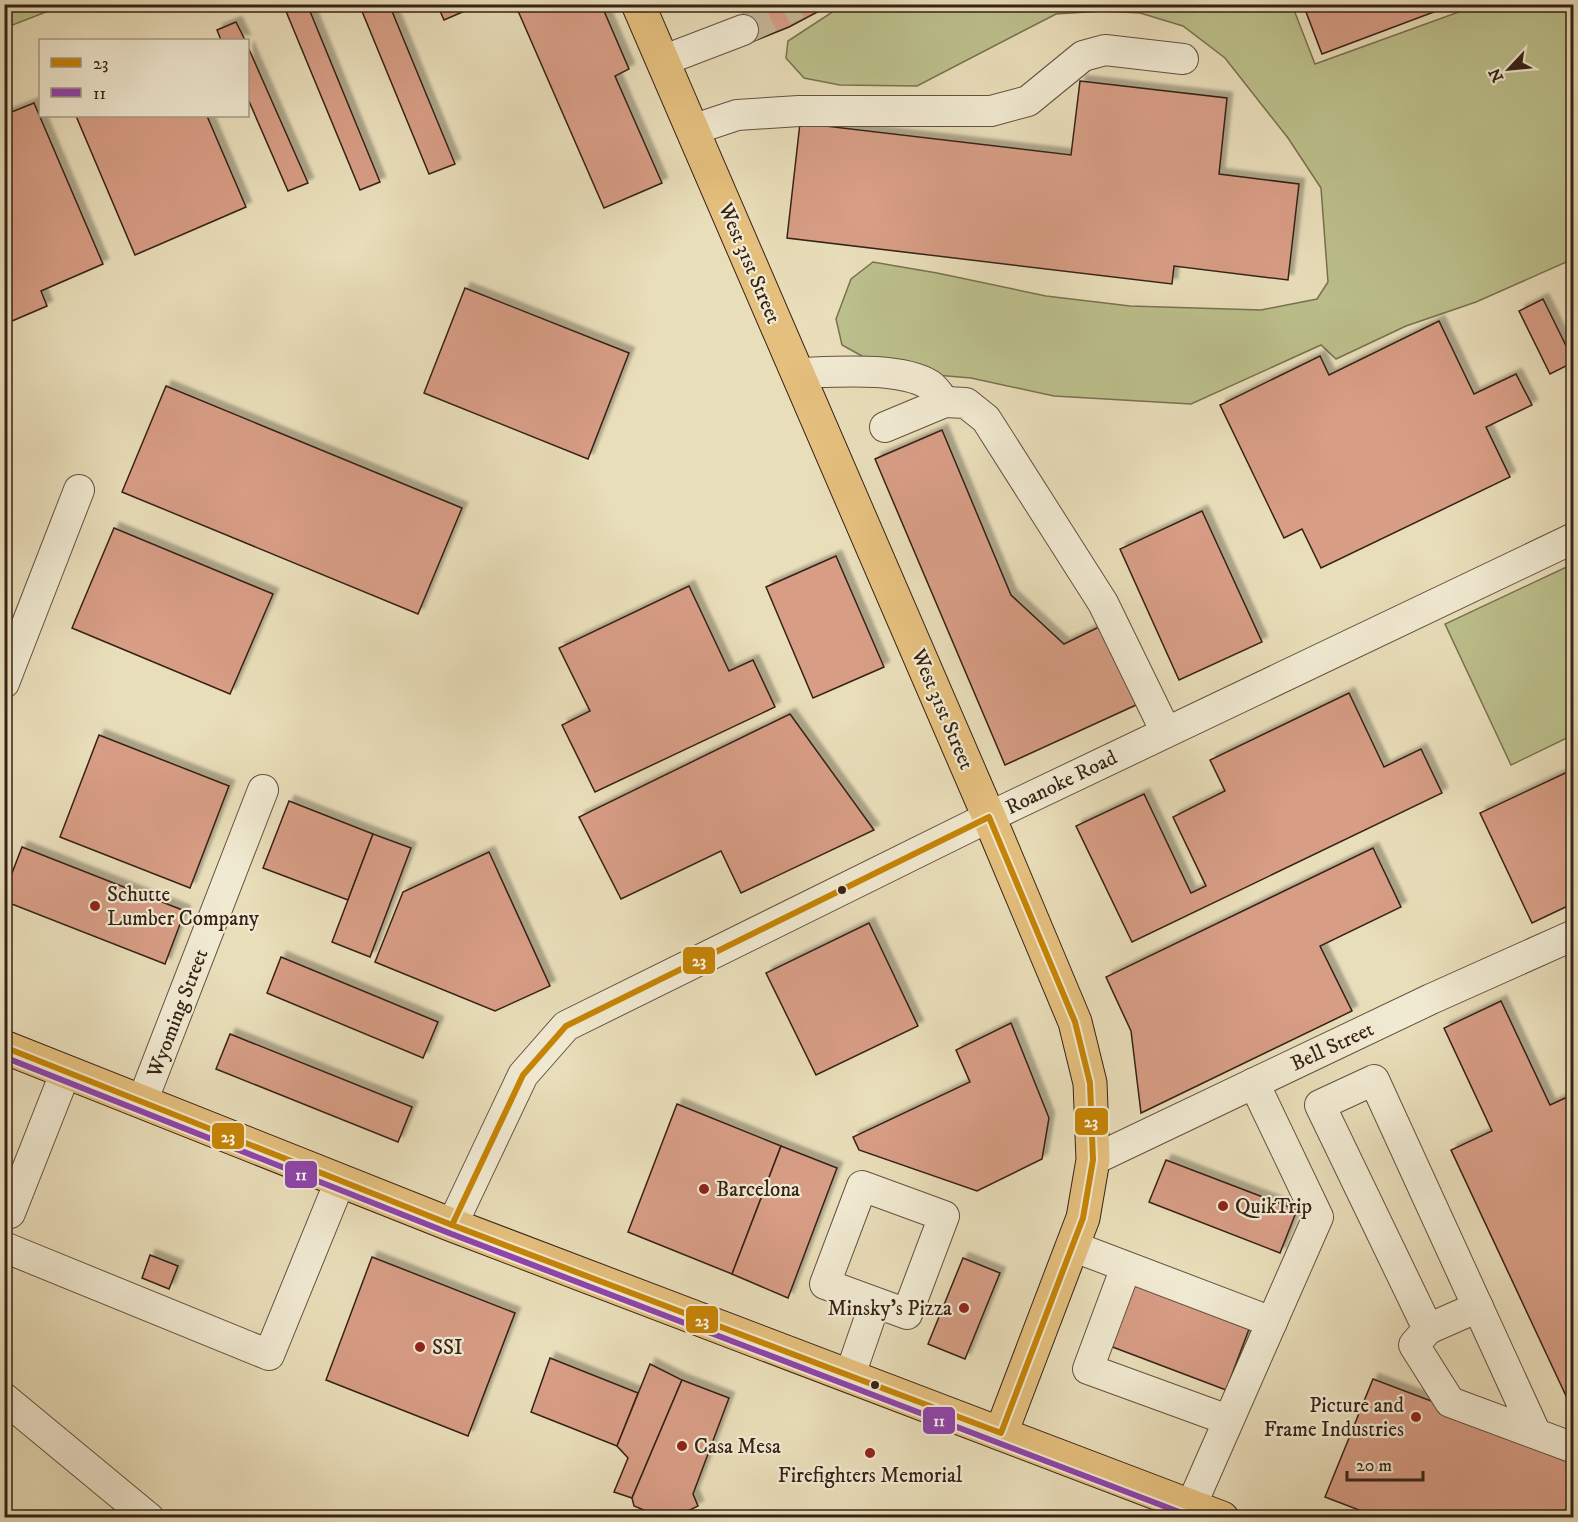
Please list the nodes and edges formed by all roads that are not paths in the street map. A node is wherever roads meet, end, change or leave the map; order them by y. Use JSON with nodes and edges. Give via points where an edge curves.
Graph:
{"nodes":[{"id":1,"x":638,"y":4,"type":"edge"},
{"id":2,"x":743,"y":30,"type":"tunnel mouth"},
{"id":3,"x":1183,"y":59,"type":"dead end"},
{"id":4,"x":662,"y":61,"type":"junction"},
{"id":5,"x":692,"y":130,"type":"junction"},
{"id":6,"x":797,"y":373,"type":"junction"},
{"id":7,"x":945,"y":402,"type":"junction"},
{"id":8,"x":885,"y":427,"type":"dead end"},
{"id":9,"x":79,"y":490,"type":"dead end"},
{"id":10,"x":1574,"y":538,"type":"edge"},
{"id":11,"x":4,"y":683,"type":"edge"},
{"id":12,"x":1166,"y":732,"type":"junction"},
{"id":13,"x":263,"y":790,"type":"dead end"},
{"id":14,"x":989,"y":817,"type":"junction"},
{"id":15,"x":1574,"y":935,"type":"edge"},
{"id":16,"x":4,"y":1047,"type":"edge"},
{"id":17,"x":1319,"y":1052,"type":"junction"},
{"id":18,"x":66,"y":1071,"type":"junction"},
{"id":19,"x":1254,"y":1083,"type":"junction"},
{"id":20,"x":1340,"y":1096,"type":"junction"},
{"id":21,"x":142,"y":1102,"type":"junction"},
{"id":22,"x":1092,"y":1160,"type":"junction"},
{"id":23,"x":340,"y":1181,"type":"junction"},
{"id":24,"x":10,"y":1213,"type":"dead end"},
{"id":25,"x":452,"y":1225,"type":"junction"},
{"id":26,"x":1072,"y":1246,"type":"junction"},
{"id":27,"x":4,"y":1247,"type":"edge"},
{"id":28,"x":1126,"y":1267,"type":"junction"},
{"id":29,"x":875,"y":1303,"type":"junction"},
{"id":30,"x":1478,"y":1306,"type":"junction"},
{"id":31,"x":1272,"y":1322,"type":"junction"},
{"id":32,"x":1428,"y":1329,"type":"junction"},
{"id":33,"x":850,"y":1375,"type":"junction"},
{"id":34,"x":4,"y":1398,"type":"edge"},
{"id":35,"x":1228,"y":1420,"type":"junction"},
{"id":36,"x":1001,"y":1433,"type":"junction"},
{"id":37,"x":1536,"y":1434,"type":"junction"},
{"id":38,"x":1574,"y":1448,"type":"edge"},
{"id":39,"x":1191,"y":1506,"type":"junction"},
{"id":40,"x":149,"y":1518,"type":"edge"},
{"id":41,"x":1222,"y":1518,"type":"edge"}],
"edges":[{"from":1,"to":4,"type":"main road","name":"West 31st Street"},
{"from":2,"to":4,"type":"street"},
{"from":3,"to":5,"type":"street","via":[[1105,50],[1083,56],[1028,101],[991,111],[799,111],[737,116]]},
{"from":4,"to":5,"type":"main road","name":"West 31st Street"},
{"from":5,"to":6,"type":"main road","name":"West 31st Street"},
{"from":6,"to":7,"type":"street","via":[[854,371],[911,376],[932,386]]},
{"from":6,"to":14,"type":"main road","name":"West 31st Street"},
{"from":7,"to":8,"type":"street"},
{"from":7,"to":12,"type":"street","via":[[966,403],[986,419],[1103,603]]},
{"from":9,"to":11,"type":"street"},
{"from":10,"to":12,"type":"street","name":"Roanoke Road"},
{"from":12,"to":14,"type":"street","name":"Roanoke Road"},
{"from":13,"to":21,"type":"street","name":"Wyoming Street"},
{"from":14,"to":22,"type":"main road","name":"West 31st Street","via":[[1075,1022],[1090,1083]]},
{"from":14,"to":25,"type":"street","name":"Roanoke Road","via":[[566,1026],[523,1075]]},
{"from":15,"to":17,"type":"street","name":"Bell Street"},
{"from":16,"to":18,"type":"main road"},
{"from":17,"to":19,"type":"street","name":"Bell Street"},
{"from":17,"to":20,"type":"street"},
{"from":18,"to":21,"type":"main road"},
{"from":18,"to":24,"type":"street"},
{"from":19,"to":22,"type":"street","name":"Bell Street"},
{"from":19,"to":31,"type":"street","via":[[1318,1217]]},
{"from":20,"to":30,"type":"street","via":[[1374,1080]]},
{"from":20,"to":32,"type":"street","via":[[1320,1105]]},
{"from":21,"to":23,"type":"main road"},
{"from":22,"to":26,"type":"main road","name":"West 31st Street","via":[[1083,1218]]},
{"from":23,"to":25,"type":"main road"},
{"from":23,"to":27,"type":"street","via":[[269,1355]]},
{"from":25,"to":33,"type":"main road"},
{"from":26,"to":28,"type":"street"},
{"from":26,"to":36,"type":"main road","name":"West 31st Street"},
{"from":28,"to":31,"type":"street"},
{"from":28,"to":35,"type":"street","via":[[1088,1369]]},
{"from":29,"to":29,"type":"street","via":[[907,1314],[944,1216],[862,1186],[825,1284]]},
{"from":29,"to":33,"type":"street"},
{"from":30,"to":32,"type":"street"},
{"from":30,"to":37,"type":"street"},
{"from":31,"to":35,"type":"street"},
{"from":32,"to":37,"type":"street","via":[[1414,1346],[1450,1402]]},
{"from":33,"to":36,"type":"main road"},
{"from":34,"to":40,"type":"street"},
{"from":35,"to":39,"type":"street"},
{"from":36,"to":39,"type":"main road"},
{"from":37,"to":38,"type":"street"},
{"from":39,"to":41,"type":"main road"}]}
